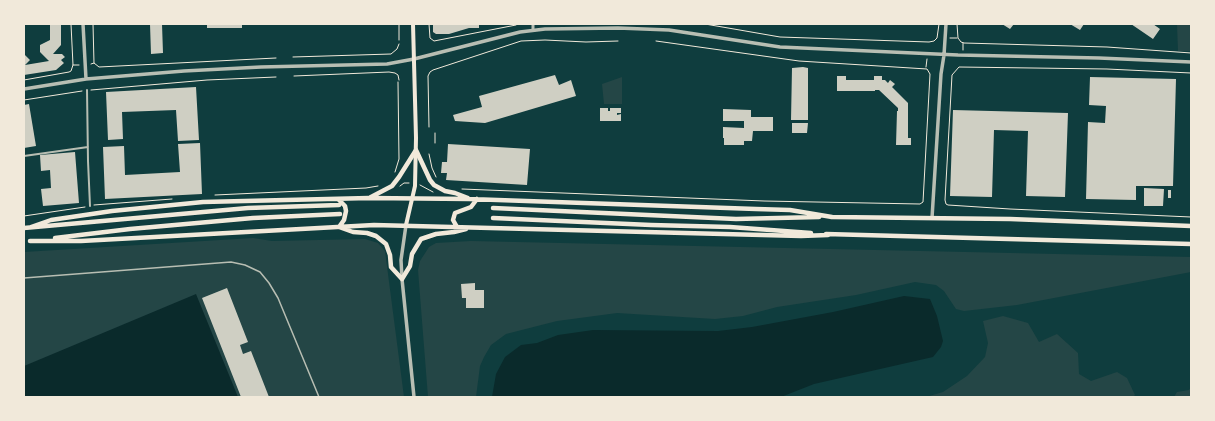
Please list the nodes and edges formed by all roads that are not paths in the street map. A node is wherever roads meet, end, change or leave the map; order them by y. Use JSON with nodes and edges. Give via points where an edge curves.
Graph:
{"nodes":[{"id":1,"x":83,"y":24,"type":"edge"},
{"id":2,"x":413,"y":24,"type":"edge"},
{"id":3,"x":533,"y":24,"type":"edge"},
{"id":4,"x":584,"y":24,"type":"edge"},
{"id":5,"x":946,"y":24,"type":"edge"},
{"id":6,"x":584,"y":29,"type":"junction"},
{"id":7,"x":533,"y":30,"type":"junction"},
{"id":8,"x":944,"y":55,"type":"junction"},
{"id":9,"x":414,"y":60,"type":"junction"},
{"id":10,"x":1191,"y":62,"type":"edge"},
{"id":11,"x":86,"y":79,"type":"junction"},
{"id":12,"x":24,"y":89,"type":"edge"},
{"id":13,"x":87,"y":90,"type":"road end"},
{"id":14,"x":88,"y":147,"type":"junction"},
{"id":15,"x":416,"y":150,"type":"junction"},
{"id":16,"x":24,"y":156,"type":"edge"},
{"id":17,"x":369,"y":198,"type":"junction"},
{"id":18,"x":338,"y":199,"type":"junction"},
{"id":19,"x":412,"y":199,"type":"junction"},
{"id":20,"x":469,"y":199,"type":"junction"},
{"id":21,"x":477,"y":199,"type":"junction"},
{"id":22,"x":339,"y":205,"type":"dead end"},
{"id":23,"x":90,"y":206,"type":"dead end"},
{"id":24,"x":493,"y":208,"type":"dead end"},
{"id":25,"x":340,"y":214,"type":"dead end"},
{"id":26,"x":832,"y":217,"type":"junction"},
{"id":27,"x":493,"y":218,"type":"dead end"},
{"id":28,"x":932,"y":218,"type":"junction"},
{"id":29,"x":406,"y":225,"type":"junction"},
{"id":30,"x":1191,"y":226,"type":"edge"},
{"id":31,"x":340,"y":227,"type":"junction"},
{"id":32,"x":457,"y":227,"type":"junction"},
{"id":33,"x":24,"y":228,"type":"edge"},
{"id":34,"x":31,"y":228,"type":"junction"},
{"id":35,"x":471,"y":228,"type":"junction"},
{"id":36,"x":828,"y":235,"type":"junction"},
{"id":37,"x":30,"y":241,"type":"junction"},
{"id":38,"x":24,"y":242,"type":"edge"},
{"id":39,"x":1191,"y":244,"type":"edge"},
{"id":40,"x":24,"y":278,"type":"edge"},
{"id":41,"x":402,"y":279,"type":"junction"},
{"id":42,"x":319,"y":397,"type":"edge"},
{"id":43,"x":414,"y":397,"type":"edge"}],
"edges":[{"from":1,"to":11,"type":"street"},
{"from":2,"to":9,"type":"main road"},
{"from":3,"to":7,"type":"street"},
{"from":4,"to":6,"type":"street"},
{"from":5,"to":8,"type":"street"},
{"from":6,"to":7,"type":"street"},
{"from":6,"to":8,"type":"street","via":[[669,30],[780,47]]},
{"from":7,"to":9,"type":"street"},
{"from":8,"to":10,"type":"street"},
{"from":8,"to":28,"type":"street"},
{"from":9,"to":11,"type":"street","via":[[387,64],[261,67]]},
{"from":9,"to":15,"type":"main road"},
{"from":11,"to":12,"type":"street"},
{"from":13,"to":14,"type":"street"},
{"from":14,"to":16,"type":"street"},
{"from":14,"to":23,"type":"street"},
{"from":15,"to":17,"type":"main road","via":[[392,186]]},
{"from":15,"to":19,"type":"main road"},
{"from":15,"to":20,"type":"main road","via":[[434,185]]},
{"from":17,"to":18,"type":"main road"},
{"from":17,"to":19,"type":"main road"},
{"from":18,"to":31,"type":"main road","via":[[346,211]]},
{"from":18,"to":34,"type":"main road","via":[[203,202],[51,220]]},
{"from":19,"to":20,"type":"main road"},
{"from":19,"to":29,"type":"main road"},
{"from":20,"to":21,"type":"main road"},
{"from":21,"to":26,"type":"main road","via":[[783,210]]},
{"from":21,"to":32,"type":"main road","via":[[471,207],[455,212],[453,220]]},
{"from":22,"to":34,"type":"main road","via":[[248,208]]},
{"from":24,"to":26,"type":"main road","via":[[736,219]]},
{"from":25,"to":37,"type":"main road","via":[[253,218]]},
{"from":26,"to":28,"type":"main road"},
{"from":27,"to":36,"type":"main road","via":[[730,227]]},
{"from":28,"to":30,"type":"main road"},
{"from":29,"to":31,"type":"main road"},
{"from":29,"to":32,"type":"main road"},
{"from":29,"to":41,"type":"street","via":[[401,260]]},
{"from":31,"to":37,"type":"main road","via":[[81,241]]},
{"from":31,"to":41,"type":"main road","via":[[376,236],[386,244],[391,267]]},
{"from":32,"to":35,"type":"main road"},
{"from":33,"to":34,"type":"main road"},
{"from":35,"to":36,"type":"main road"},
{"from":35,"to":41,"type":"main road","via":[[421,239]]},
{"from":36,"to":39,"type":"main road"},
{"from":37,"to":38,"type":"main road"},
{"from":40,"to":42,"type":"lane","via":[[231,262],[245,265],[260,272],[278,298]]},
{"from":41,"to":43,"type":"street"}]}
